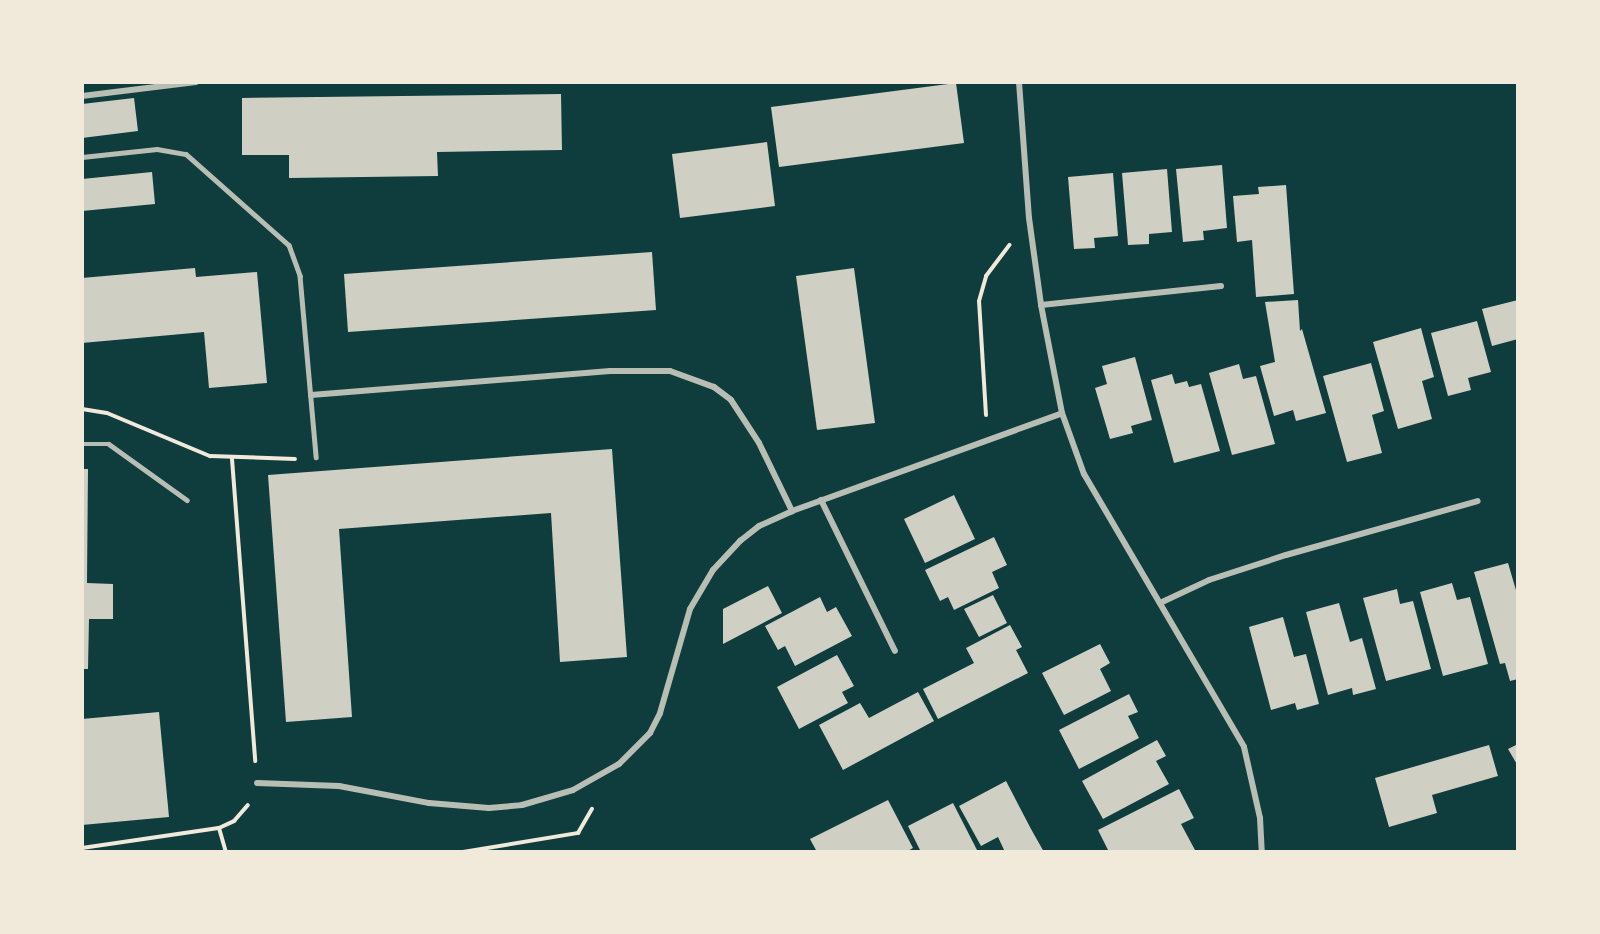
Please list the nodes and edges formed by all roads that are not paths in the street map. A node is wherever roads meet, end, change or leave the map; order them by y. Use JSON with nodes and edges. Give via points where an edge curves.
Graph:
{"nodes":[{"id":1,"x":195,"y":82,"type":"edge"},
{"id":2,"x":1019,"y":82,"type":"edge"},
{"id":3,"x":82,"y":96,"type":"edge"},
{"id":4,"x":82,"y":157,"type":"edge"},
{"id":5,"x":1221,"y":286,"type":"dead end"},
{"id":6,"x":1041,"y":305,"type":"junction"},
{"id":7,"x":311,"y":395,"type":"junction"},
{"id":8,"x":1062,"y":413,"type":"junction"},
{"id":9,"x":82,"y":444,"type":"edge"},
{"id":10,"x":316,"y":458,"type":"road end"},
{"id":11,"x":187,"y":500,"type":"dead end"},
{"id":12,"x":821,"y":500,"type":"junction"},
{"id":13,"x":1478,"y":501,"type":"dead end"},
{"id":14,"x":792,"y":511,"type":"junction"},
{"id":15,"x":1160,"y":603,"type":"junction"},
{"id":16,"x":895,"y":651,"type":"dead end"},
{"id":17,"x":257,"y":783,"type":"road end"},
{"id":18,"x":1262,"y":852,"type":"edge"}],
"edges":[{"from":1,"to":3,"type":"street"},
{"from":2,"to":6,"type":"street","via":[[1029,218]]},
{"from":4,"to":7,"type":"lane","via":[[157,149],[186,154],[278,232],[297,261]]},
{"from":5,"to":6,"type":"street"},
{"from":6,"to":8,"type":"street"},
{"from":7,"to":10,"type":"lane"},
{"from":7,"to":14,"type":"street","via":[[610,371],[670,371],[714,387],[731,400],[759,443]]},
{"from":8,"to":12,"type":"street"},
{"from":8,"to":15,"type":"street","via":[[1084,474]]},
{"from":9,"to":11,"type":"lane","via":[[109,444]]},
{"from":12,"to":14,"type":"street"},
{"from":12,"to":16,"type":"street"},
{"from":13,"to":15,"type":"street","via":[[1286,555],[1209,580]]},
{"from":14,"to":17,"type":"street","via":[[759,526],[713,570],[682,629],[663,703],[650,733],[601,777],[522,805],[489,808],[429,803],[339,786]]},
{"from":15,"to":18,"type":"street","via":[[1244,747],[1260,818]]}]}
